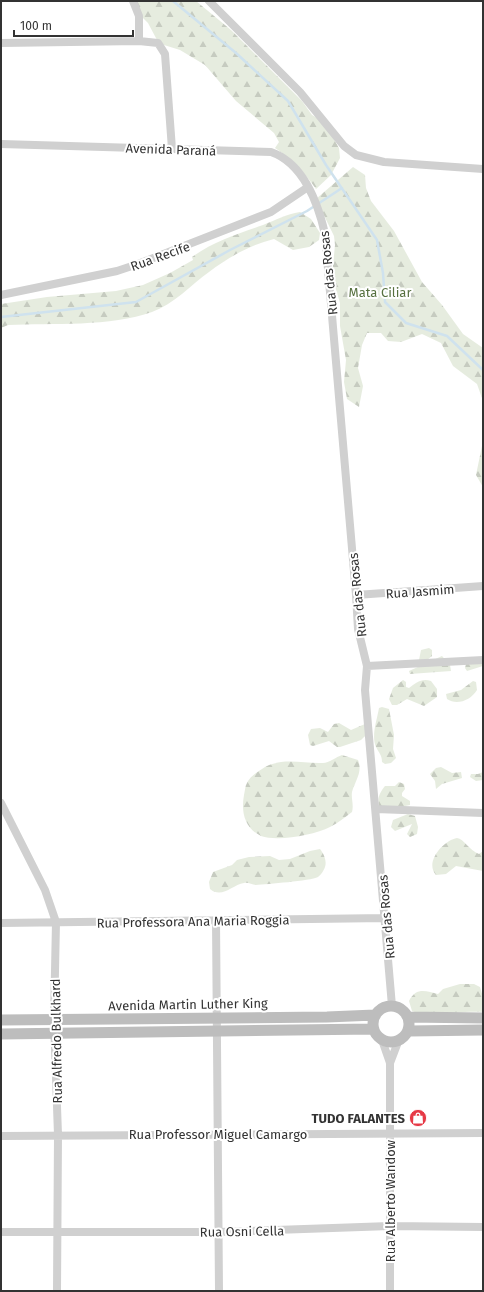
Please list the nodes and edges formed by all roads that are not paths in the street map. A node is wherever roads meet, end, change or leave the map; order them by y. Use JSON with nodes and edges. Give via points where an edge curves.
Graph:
{"nodes":[{"id":1,"x":133,"y":1,"type":"edge"},
{"id":2,"x":209,"y":1,"type":"edge"},
{"id":3,"x":139,"y":41,"type":"junction"},
{"id":4,"x":1,"y":43,"type":"edge"},
{"id":5,"x":1,"y":144,"type":"edge"},
{"id":6,"x":172,"y":149,"type":"junction"},
{"id":7,"x":483,"y":169,"type":"edge"},
{"id":8,"x":308,"y":187,"type":"junction"},
{"id":9,"x":316,"y":206,"type":"joint"},
{"id":10,"x":1,"y":295,"type":"edge"},
{"id":11,"x":483,"y":586,"type":"edge"},
{"id":12,"x":356,"y":595,"type":"junction"},
{"id":13,"x":483,"y":660,"type":"edge"},
{"id":14,"x":367,"y":666,"type":"junction"},
{"id":15,"x":1,"y":803,"type":"edge"},
{"id":16,"x":376,"y":809,"type":"junction"},
{"id":17,"x":483,"y":813,"type":"edge"},
{"id":18,"x":386,"y":918,"type":"junction"},
{"id":19,"x":216,"y":920,"type":"junction"},
{"id":20,"x":56,"y":922,"type":"junction"},
{"id":21,"x":1,"y":923,"type":"edge"},
{"id":22,"x":392,"y":1006,"type":"junction"},
{"id":23,"x":375,"y":1015,"type":"junction"},
{"id":24,"x":216,"y":1017,"type":"junction"},
{"id":25,"x":408,"y":1017,"type":"junction"},
{"id":26,"x":483,"y":1018,"type":"edge"},
{"id":27,"x":1,"y":1020,"type":"edge"},
{"id":28,"x":54,"y":1020,"type":"junction"},
{"id":29,"x":373,"y":1029,"type":"junction"},
{"id":30,"x":216,"y":1030,"type":"junction"},
{"id":31,"x":483,"y":1030,"type":"edge"},
{"id":32,"x":409,"y":1031,"type":"junction"},
{"id":33,"x":54,"y":1033,"type":"junction"},
{"id":34,"x":1,"y":1034,"type":"edge"},
{"id":35,"x":382,"y":1040,"type":"junction"},
{"id":36,"x":398,"y":1042,"type":"junction"},
{"id":37,"x":390,"y":1063,"type":"junction"},
{"id":38,"x":389,"y":1133,"type":"junction"},
{"id":39,"x":483,"y":1133,"type":"edge"},
{"id":40,"x":218,"y":1134,"type":"junction"},
{"id":41,"x":58,"y":1135,"type":"junction"},
{"id":42,"x":1,"y":1136,"type":"edge"},
{"id":43,"x":390,"y":1226,"type":"junction"},
{"id":44,"x":483,"y":1227,"type":"edge"},
{"id":45,"x":1,"y":1232,"type":"edge"},
{"id":46,"x":56,"y":1232,"type":"junction"},
{"id":47,"x":219,"y":1232,"type":"junction"},
{"id":48,"x":57,"y":1291,"type":"edge"},
{"id":49,"x":219,"y":1291,"type":"edge"},
{"id":50,"x":390,"y":1291,"type":"edge"}],
"edges":[{"from":1,"to":3,"type":"street","via":[[139,16]]},
{"from":2,"to":7,"type":"street","via":[[300,92],[344,146],[356,156],[384,162]]},
{"from":3,"to":4,"type":"street"},
{"from":3,"to":6,"type":"street","via":[[158,44],[165,54]]},
{"from":5,"to":6,"type":"street","name":"Avenida Paraná"},
{"from":6,"to":8,"type":"street","name":"Avenida Paraná","via":[[271,152],[292,164]]},
{"from":8,"to":9,"type":"street","name":"Avenida Paraná"},
{"from":8,"to":10,"type":"street","name":"Rua Recife","via":[[271,212],[138,264],[117,271]]},
{"from":9,"to":12,"type":"street","name":"Rua das Rosas","via":[[325,234]]},
{"from":11,"to":12,"type":"street","name":"Rua Jasmim"},
{"from":12,"to":14,"type":"street","name":"Rua das Rosas","via":[[358,629]]},
{"from":13,"to":14,"type":"street"},
{"from":14,"to":16,"type":"street","name":"Rua das Rosas","via":[[365,690]]},
{"from":15,"to":20,"type":"street","name":"Rua Alfredo Bulkhard","via":[[45,890]]},
{"from":16,"to":17,"type":"street"},
{"from":16,"to":18,"type":"street","name":"Rua das Rosas"},
{"from":18,"to":19,"type":"street","name":"Rua Professora Ana Maria Roggia"},
{"from":18,"to":22,"type":"street","name":"Rua das Rosas"},
{"from":19,"to":20,"type":"street","name":"Rua Professora Ana Maria Roggia"},
{"from":19,"to":24,"type":"street"},
{"from":20,"to":21,"type":"street","name":"Rua Professora Ana Maria Roggia"},
{"from":20,"to":28,"type":"street","name":"Rua Alfredo Bulkhard"},
{"from":22,"to":23,"type":"main road","via":[[386,1006]]},
{"from":22,"to":25,"type":"main road","via":[[405,1011]]},
{"from":23,"to":24,"type":"main road","name":"Avenida Martin Luther King"},
{"from":23,"to":29,"type":"main road"},
{"from":24,"to":28,"type":"main road","name":"Avenida Martin Luther King"},
{"from":24,"to":30,"type":"street"},
{"from":25,"to":26,"type":"main road"},
{"from":25,"to":32,"type":"main road"},
{"from":27,"to":28,"type":"main road","name":"Avenida Martin Luther King"},
{"from":28,"to":33,"type":"street","name":"Rua Alfredo Bulkhard"},
{"from":29,"to":30,"type":"main road","name":"Avenida Martin Luther King"},
{"from":29,"to":35,"type":"main road"},
{"from":30,"to":33,"type":"main road","name":"Avenida Martin Luther King"},
{"from":30,"to":40,"type":"street"},
{"from":31,"to":32,"type":"main road"},
{"from":32,"to":36,"type":"main road"},
{"from":33,"to":34,"type":"main road","name":"Avenida Martin Luther King"},
{"from":33,"to":41,"type":"street","name":"Rua Alfredo Bulkhard"},
{"from":35,"to":36,"type":"main road","via":[[389,1043]]},
{"from":35,"to":37,"type":"street","name":"Rua Alberto Wandow"},
{"from":36,"to":37,"type":"street","name":"Rua Alberto Wandow"},
{"from":37,"to":38,"type":"street","name":"Rua Alberto Wandow"},
{"from":38,"to":39,"type":"street","name":"Rua Professor Miguel Camargo"},
{"from":38,"to":40,"type":"street","name":"Rua Professor Miguel Camargo"},
{"from":38,"to":43,"type":"street","name":"Rua Alberto Wandow"},
{"from":40,"to":41,"type":"street","name":"Rua Professor Miguel Camargo"},
{"from":40,"to":47,"type":"street"},
{"from":41,"to":42,"type":"street","name":"Rua Professor Miguel Camargo"},
{"from":41,"to":46,"type":"street","name":"Rua Alfredo Bulkhard"},
{"from":43,"to":44,"type":"street","name":"Rua Osni Cella"},
{"from":43,"to":47,"type":"street","name":"Rua Osni Cella"},
{"from":43,"to":50,"type":"street","name":"Rua Alberto Wandow"},
{"from":45,"to":46,"type":"street","name":"Rua Osni Cella"},
{"from":46,"to":47,"type":"street","name":"Rua Osni Cella"},
{"from":46,"to":48,"type":"street","name":"Rua Alfredo Bulkhard"},
{"from":47,"to":49,"type":"street"}]}
